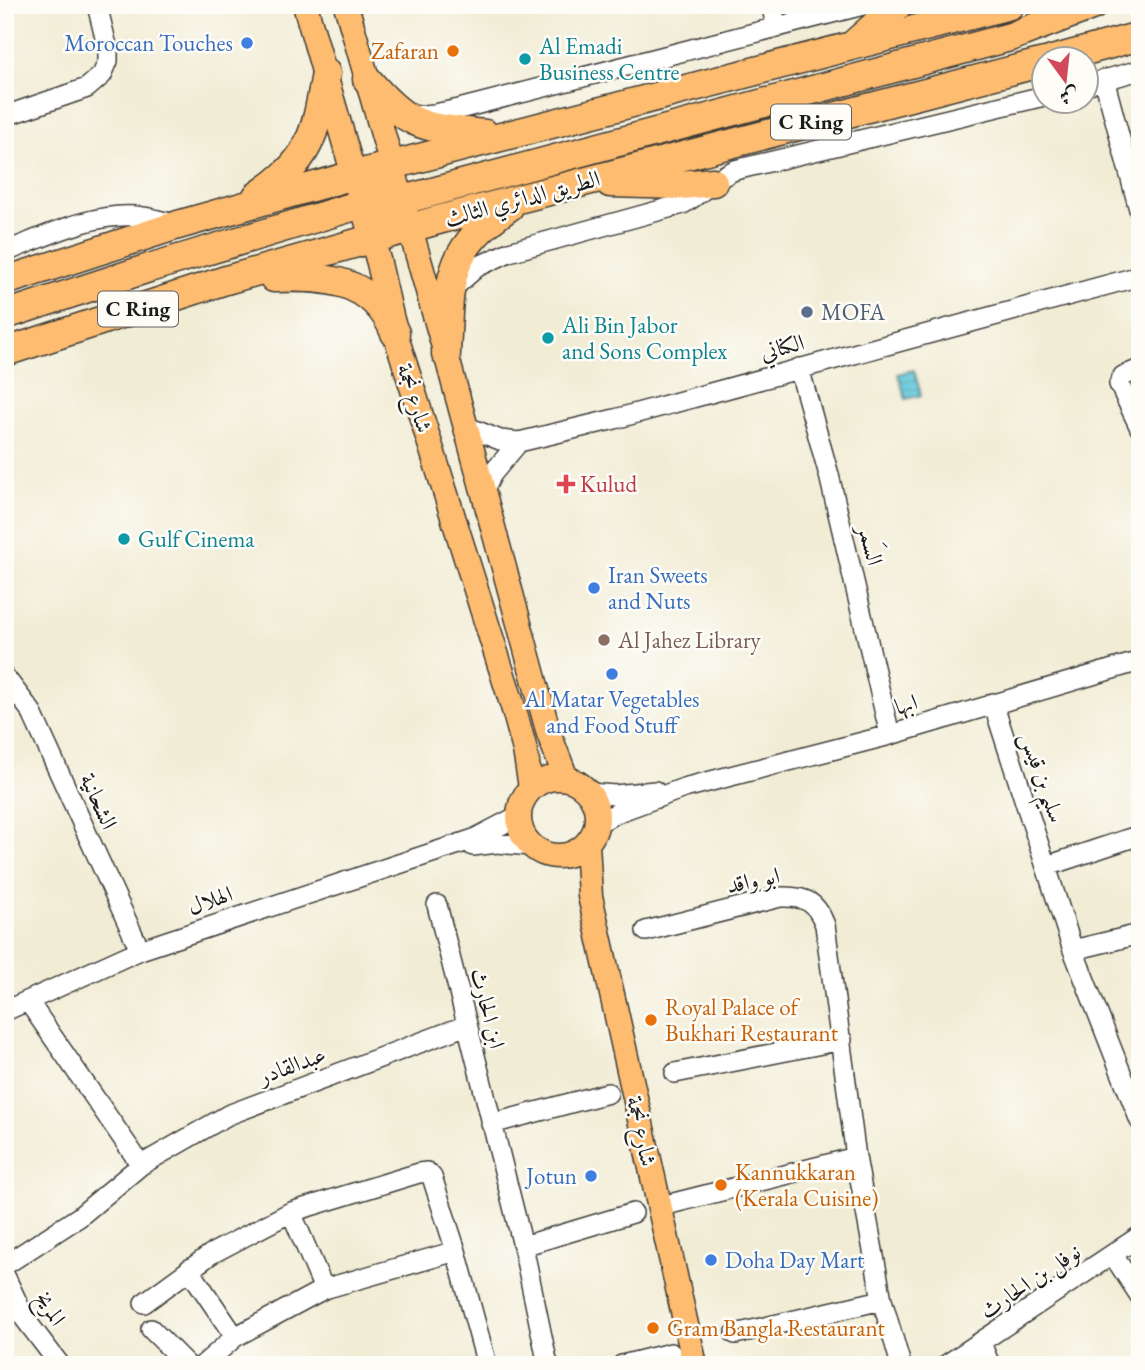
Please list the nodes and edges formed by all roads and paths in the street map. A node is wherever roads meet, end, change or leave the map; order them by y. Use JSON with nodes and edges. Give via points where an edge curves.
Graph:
{"nodes":[{"id":1,"x":97,"y":5,"type":"edge"},
{"id":2,"x":305,"y":5,"type":"edge"},
{"id":3,"x":346,"y":5,"type":"edge"},
{"id":4,"x":771,"y":5,"type":"edge"},
{"id":5,"x":863,"y":5,"type":"edge"},
{"id":6,"x":898,"y":5,"type":"edge"},
{"id":7,"x":1010,"y":5,"type":"edge"},
{"id":8,"x":1094,"y":5,"type":"edge"},
{"id":9,"x":777,"y":28,"type":"junction"},
{"id":10,"x":1140,"y":36,"type":"edge"},
{"id":11,"x":850,"y":47,"type":"junction"},
{"id":12,"x":1100,"y":47,"type":"edge"},
{"id":13,"x":1030,"y":66,"type":"edge"},
{"id":14,"x":1140,"y":70,"type":"edge"},
{"id":15,"x":326,"y":73,"type":"junction"},
{"id":16,"x":367,"y":79,"type":"junction"},
{"id":17,"x":1100,"y":81,"type":"edge"},
{"id":18,"x":1100,"y":97,"type":"edge"},
{"id":19,"x":1030,"y":99,"type":"edge"},
{"id":20,"x":398,"y":113,"type":"junction"},
{"id":21,"x":5,"y":116,"type":"edge"},
{"id":22,"x":506,"y":136,"type":"junction"},
{"id":23,"x":392,"y":165,"type":"junction"},
{"id":24,"x":354,"y":175,"type":"junction"},
{"id":25,"x":579,"y":182,"type":"junction"},
{"id":26,"x":713,"y":182,"type":"junction"},
{"id":27,"x":309,"y":188,"type":"junction"},
{"id":28,"x":526,"y":196,"type":"junction"},
{"id":29,"x":402,"y":200,"type":"junction"},
{"id":30,"x":362,"y":204,"type":"junction"},
{"id":31,"x":243,"y":206,"type":"junction"},
{"id":32,"x":1140,"y":213,"type":"edge"},
{"id":33,"x":317,"y":218,"type":"junction"},
{"id":34,"x":178,"y":225,"type":"junction"},
{"id":35,"x":410,"y":229,"type":"junction"},
{"id":36,"x":372,"y":239,"type":"junction"},
{"id":37,"x":5,"y":252,"type":"edge"},
{"id":38,"x":1140,"y":276,"type":"edge"},
{"id":39,"x":226,"y":280,"type":"junction"},
{"id":40,"x":5,"y":281,"type":"edge"},
{"id":41,"x":450,"y":291,"type":"junction"},
{"id":42,"x":5,"y":315,"type":"edge"},
{"id":43,"x":395,"y":332,"type":"junction"},
{"id":44,"x":5,"y":352,"type":"edge"},
{"id":45,"x":446,"y":354,"type":"junction"},
{"id":46,"x":799,"y":368,"type":"junction"},
{"id":47,"x":1140,"y":369,"type":"edge"},
{"id":48,"x":465,"y":426,"type":"junction"},
{"id":49,"x":1140,"y":428,"type":"edge"},
{"id":50,"x":519,"y":442,"type":"junction"},
{"id":51,"x":484,"y":492,"type":"junction"},
{"id":52,"x":1140,"y":661,"type":"edge"},
{"id":53,"x":5,"y":677,"type":"edge"},
{"id":54,"x":993,"y":703,"type":"junction"},
{"id":55,"x":890,"y":735,"type":"junction"},
{"id":56,"x":566,"y":778,"type":"junction"},
{"id":57,"x":531,"y":788,"type":"junction"},
{"id":58,"x":684,"y":788,"type":"junction"},
{"id":59,"x":589,"y":793,"type":"junction"},
{"id":60,"x":518,"y":816,"type":"junction"},
{"id":61,"x":592,"y":833,"type":"junction"},
{"id":62,"x":1140,"y":835,"type":"edge"},
{"id":63,"x":539,"y":850,"type":"junction"},
{"id":64,"x":437,"y":851,"type":"junction"},
{"id":65,"x":1048,"y":866,"type":"junction"},
{"id":66,"x":590,"y":896,"type":"junction"},
{"id":67,"x":437,"y":905,"type":"dead end"},
{"id":68,"x":646,"y":931,"type":"dead end"},
{"id":69,"x":1140,"y":934,"type":"edge"},
{"id":70,"x":139,"y":950,"type":"junction"},
{"id":71,"x":1073,"y":950,"type":"junction"},
{"id":72,"x":14,"y":1002,"type":"edge"},
{"id":73,"x":467,"y":1025,"type":"junction"},
{"id":74,"x":842,"y":1040,"type":"junction"},
{"id":75,"x":676,"y":1073,"type":"dead end"},
{"id":76,"x":608,"y":1093,"type":"dead end"},
{"id":77,"x":1140,"y":1121,"type":"edge"},
{"id":78,"x":491,"y":1124,"type":"junction"},
{"id":79,"x":856,"y":1157,"type":"junction"},
{"id":80,"x":141,"y":1165,"type":"junction"},
{"id":81,"x":658,"y":1207,"type":"junction"},
{"id":82,"x":291,"y":1212,"type":"junction"},
{"id":83,"x":633,"y":1213,"type":"dead end"},
{"id":84,"x":1140,"y":1236,"type":"edge"},
{"id":85,"x":523,"y":1246,"type":"junction"},
{"id":86,"x":456,"y":1251,"type":"junction"},
{"id":87,"x":1113,"y":1255,"type":"junction"},
{"id":88,"x":5,"y":1265,"type":"edge"},
{"id":89,"x":189,"y":1269,"type":"junction"},
{"id":90,"x":5,"y":1276,"type":"edge"},
{"id":91,"x":324,"y":1289,"type":"junction"},
{"id":92,"x":1140,"y":1296,"type":"edge"},
{"id":93,"x":882,"y":1300,"type":"junction"},
{"id":94,"x":144,"y":1303,"type":"dead end"},
{"id":95,"x":151,"y":1329,"type":"dead end"},
{"id":96,"x":735,"y":1334,"type":"dead end"},
{"id":97,"x":235,"y":1337,"type":"junction"},
{"id":98,"x":981,"y":1343,"type":"junction"},
{"id":99,"x":671,"y":1353,"type":"dead end"},
{"id":100,"x":61,"y":1365,"type":"edge"},
{"id":101,"x":187,"y":1365,"type":"edge"},
{"id":102,"x":203,"y":1365,"type":"edge"},
{"id":103,"x":487,"y":1365,"type":"edge"},
{"id":104,"x":548,"y":1365,"type":"edge"},
{"id":105,"x":622,"y":1365,"type":"edge"},
{"id":106,"x":695,"y":1365,"type":"edge"},
{"id":107,"x":901,"y":1365,"type":"edge"},
{"id":108,"x":946,"y":1365,"type":"edge"},
{"id":109,"x":990,"y":1365,"type":"edge"}],
"edges":[{"from":1,"to":21,"type":"street","via":[[108,50],[102,75],[88,88]]},
{"from":2,"to":15,"type":"main road","name":"شارع نجمة"},
{"from":3,"to":16,"type":"main road","name":"شارع نجمة"},
{"from":4,"to":9,"type":"street"},
{"from":5,"to":9,"type":"street"},
{"from":6,"to":11,"type":"highway"},
{"from":7,"to":11,"type":"highway"},
{"from":8,"to":29,"type":"highway","via":[[1010,37]]},
{"from":9,"to":20,"type":"street","via":[[434,114]]},
{"from":10,"to":12,"type":"highway"},
{"from":11,"to":22,"type":"highway"},
{"from":13,"to":25,"type":"highway","name":"الطريق الدائري الثالث","number":"C Ring"},
{"from":14,"to":17,"type":"street"},
{"from":15,"to":24,"type":"main road","name":"شارع نجمة"},
{"from":15,"to":31,"type":"highway","via":[[316,128],[306,151],[286,174]]},
{"from":16,"to":20,"type":"highway"},
{"from":16,"to":23,"type":"main road","name":"شارع نجمة"},
{"from":18,"to":32,"type":"street"},
{"from":19,"to":26,"type":"street","name":"الطريق الدائري الثالث","via":[[735,170]]},
{"from":20,"to":22,"type":"highway","via":[[434,128]]},
{"from":22,"to":23,"type":"highway"},
{"from":23,"to":24,"type":"highway"},
{"from":23,"to":29,"type":"main road","name":"شارع نجمة"},
{"from":23,"to":30,"type":"highway","via":[[386,192]]},
{"from":24,"to":27,"type":"highway"},
{"from":24,"to":30,"type":"main road","name":"شارع نجمة"},
{"from":25,"to":26,"type":"highway"},
{"from":25,"to":28,"type":"highway","name":"الطريق الدائري الثالث","number":"C Ring"},
{"from":26,"to":41,"type":"street","name":"الطريق الدائري الثالث","via":[[682,204],[493,258]]},
{"from":27,"to":31,"type":"highway"},
{"from":27,"to":33,"type":"highway","via":[[323,200]]},
{"from":28,"to":35,"type":"highway","name":"الطريق الدائري الثالث","number":"C Ring"},
{"from":28,"to":41,"type":"highway","via":[[470,239],[457,260]]},
{"from":29,"to":35,"type":"main road","name":"شارع نجمة"},
{"from":29,"to":36,"type":"highway","via":[[376,214]]},
{"from":30,"to":33,"type":"highway"},
{"from":30,"to":36,"type":"main road","name":"شارع نجمة"},
{"from":31,"to":34,"type":"highway"},
{"from":33,"to":42,"type":"highway"},
{"from":34,"to":37,"type":"street","via":[[136,216],[115,217],[75,225]]},
{"from":34,"to":40,"type":"highway"},
{"from":35,"to":36,"type":"highway","name":"الطريق الدائري الثالث","number":"C Ring"},
{"from":35,"to":45,"type":"main road","name":"شارع نجمة"},
{"from":36,"to":39,"type":"highway","name":"الطريق الدائري الثالث","number":"C Ring"},
{"from":36,"to":43,"type":"main road","name":"شارع نجمة"},
{"from":38,"to":46,"type":"street","name":"الكناني"},
{"from":39,"to":43,"type":"highway","via":[[306,277],[340,282],[360,289],[377,303]]},
{"from":39,"to":44,"type":"highway","name":"الطريق الدائري الثالث","number":"C Ring"},
{"from":41,"to":45,"type":"highway"},
{"from":43,"to":57,"type":"main road","name":"شارع نجمة","via":[[514,710]]},
{"from":45,"to":48,"type":"main road","name":"شارع نجمة"},
{"from":46,"to":50,"type":"street","name":"الكناني"},
{"from":46,"to":55,"type":"street","name":"السَمر"},
{"from":47,"to":49,"type":"street","via":[[1123,376],[1119,384]]},
{"from":48,"to":50,"type":"street","name":"الكناني"},
{"from":48,"to":51,"type":"main road","name":"شارع نجمة"},
{"from":50,"to":51,"type":"street","via":[[492,474]]},
{"from":51,"to":56,"type":"main road","name":"شارع نجمة","via":[[549,734]]},
{"from":52,"to":54,"type":"street","name":"ابها"},
{"from":53,"to":70,"type":"street","name":"الشحانية","via":[[31,711]]},
{"from":54,"to":55,"type":"street","name":"ابها"},
{"from":54,"to":65,"type":"street","name":"سليم بن قيس"},
{"from":55,"to":58,"type":"street","name":"ابها"},
{"from":56,"to":57,"type":"main road","via":[[547,779]]},
{"from":56,"to":59,"type":"main road"},
{"from":57,"to":60,"type":"main road","via":[[521,801]]},
{"from":58,"to":59,"type":"street","name":"ابها"},
{"from":58,"to":61,"type":"street","name":"ابها","via":[[621,811]]},
{"from":59,"to":61,"type":"main road","via":[[595,802]]},
{"from":60,"to":63,"type":"main road","via":[[521,833]]},
{"from":60,"to":64,"type":"street","name":"الهلال","via":[[474,839]]},
{"from":61,"to":63,"type":"main road","via":[[569,855]]},
{"from":61,"to":66,"type":"main road","name":"شارع نجمة"},
{"from":62,"to":65,"type":"street"},
{"from":63,"to":64,"type":"street","name":"الهلال","via":[[498,843]]},
{"from":63,"to":66,"type":"main road"},
{"from":64,"to":70,"type":"street","name":"الهلال"},
{"from":65,"to":71,"type":"street","name":"سليم بن قيس"},
{"from":66,"to":81,"type":"main road","name":"شارع نجمة"},
{"from":67,"to":73,"type":"street","name":"ابن الحارث"},
{"from":68,"to":74,"type":"street","name":"ابو واقد","via":[[780,897],[798,896],[810,902],[820,910],[825,925]]},
{"from":69,"to":71,"type":"street"},
{"from":70,"to":72,"type":"street","name":"الهلال"},
{"from":71,"to":77,"type":"street","name":"سليم بن قيس"},
{"from":72,"to":80,"type":"street"},
{"from":73,"to":78,"type":"street","name":"ابن الحارث"},
{"from":73,"to":80,"type":"street","name":"عبدالقادر","via":[[228,1115]]},
{"from":74,"to":75,"type":"street"},
{"from":74,"to":79,"type":"street","name":"ابو واقد"},
{"from":76,"to":78,"type":"street"},
{"from":78,"to":85,"type":"street","name":"ابن الحارث"},
{"from":79,"to":81,"type":"street"},
{"from":79,"to":93,"type":"street","name":"ابو واقد"},
{"from":80,"to":88,"type":"street","name":"عبدالقادر","via":[[79,1217]]},
{"from":81,"to":106,"type":"main road","name":"شارع نجمة"},
{"from":82,"to":86,"type":"street","via":[[427,1172]]},
{"from":82,"to":89,"type":"street"},
{"from":82,"to":91,"type":"street"},
{"from":83,"to":85,"type":"street"},
{"from":84,"to":87,"type":"street","name":"نوفل بن الحارث"},
{"from":85,"to":104,"type":"street","name":"ابن الحارث"},
{"from":86,"to":91,"type":"street"},
{"from":86,"to":103,"type":"street"},
{"from":87,"to":92,"type":"street"},
{"from":87,"to":98,"type":"street","name":"نوفل بن الحارث"},
{"from":89,"to":94,"type":"street"},
{"from":89,"to":97,"type":"street"},
{"from":90,"to":100,"type":"street","name":"المريخ","via":[[25,1319]]},
{"from":91,"to":97,"type":"street"},
{"from":93,"to":96,"type":"street"},
{"from":93,"to":107,"type":"street","name":"ابو واقد"},
{"from":95,"to":101,"type":"street"},
{"from":97,"to":102,"type":"street"},
{"from":98,"to":108,"type":"street","name":"نوفل بن الحارث"},
{"from":98,"to":109,"type":"street"},
{"from":99,"to":105,"type":"street"}]}
